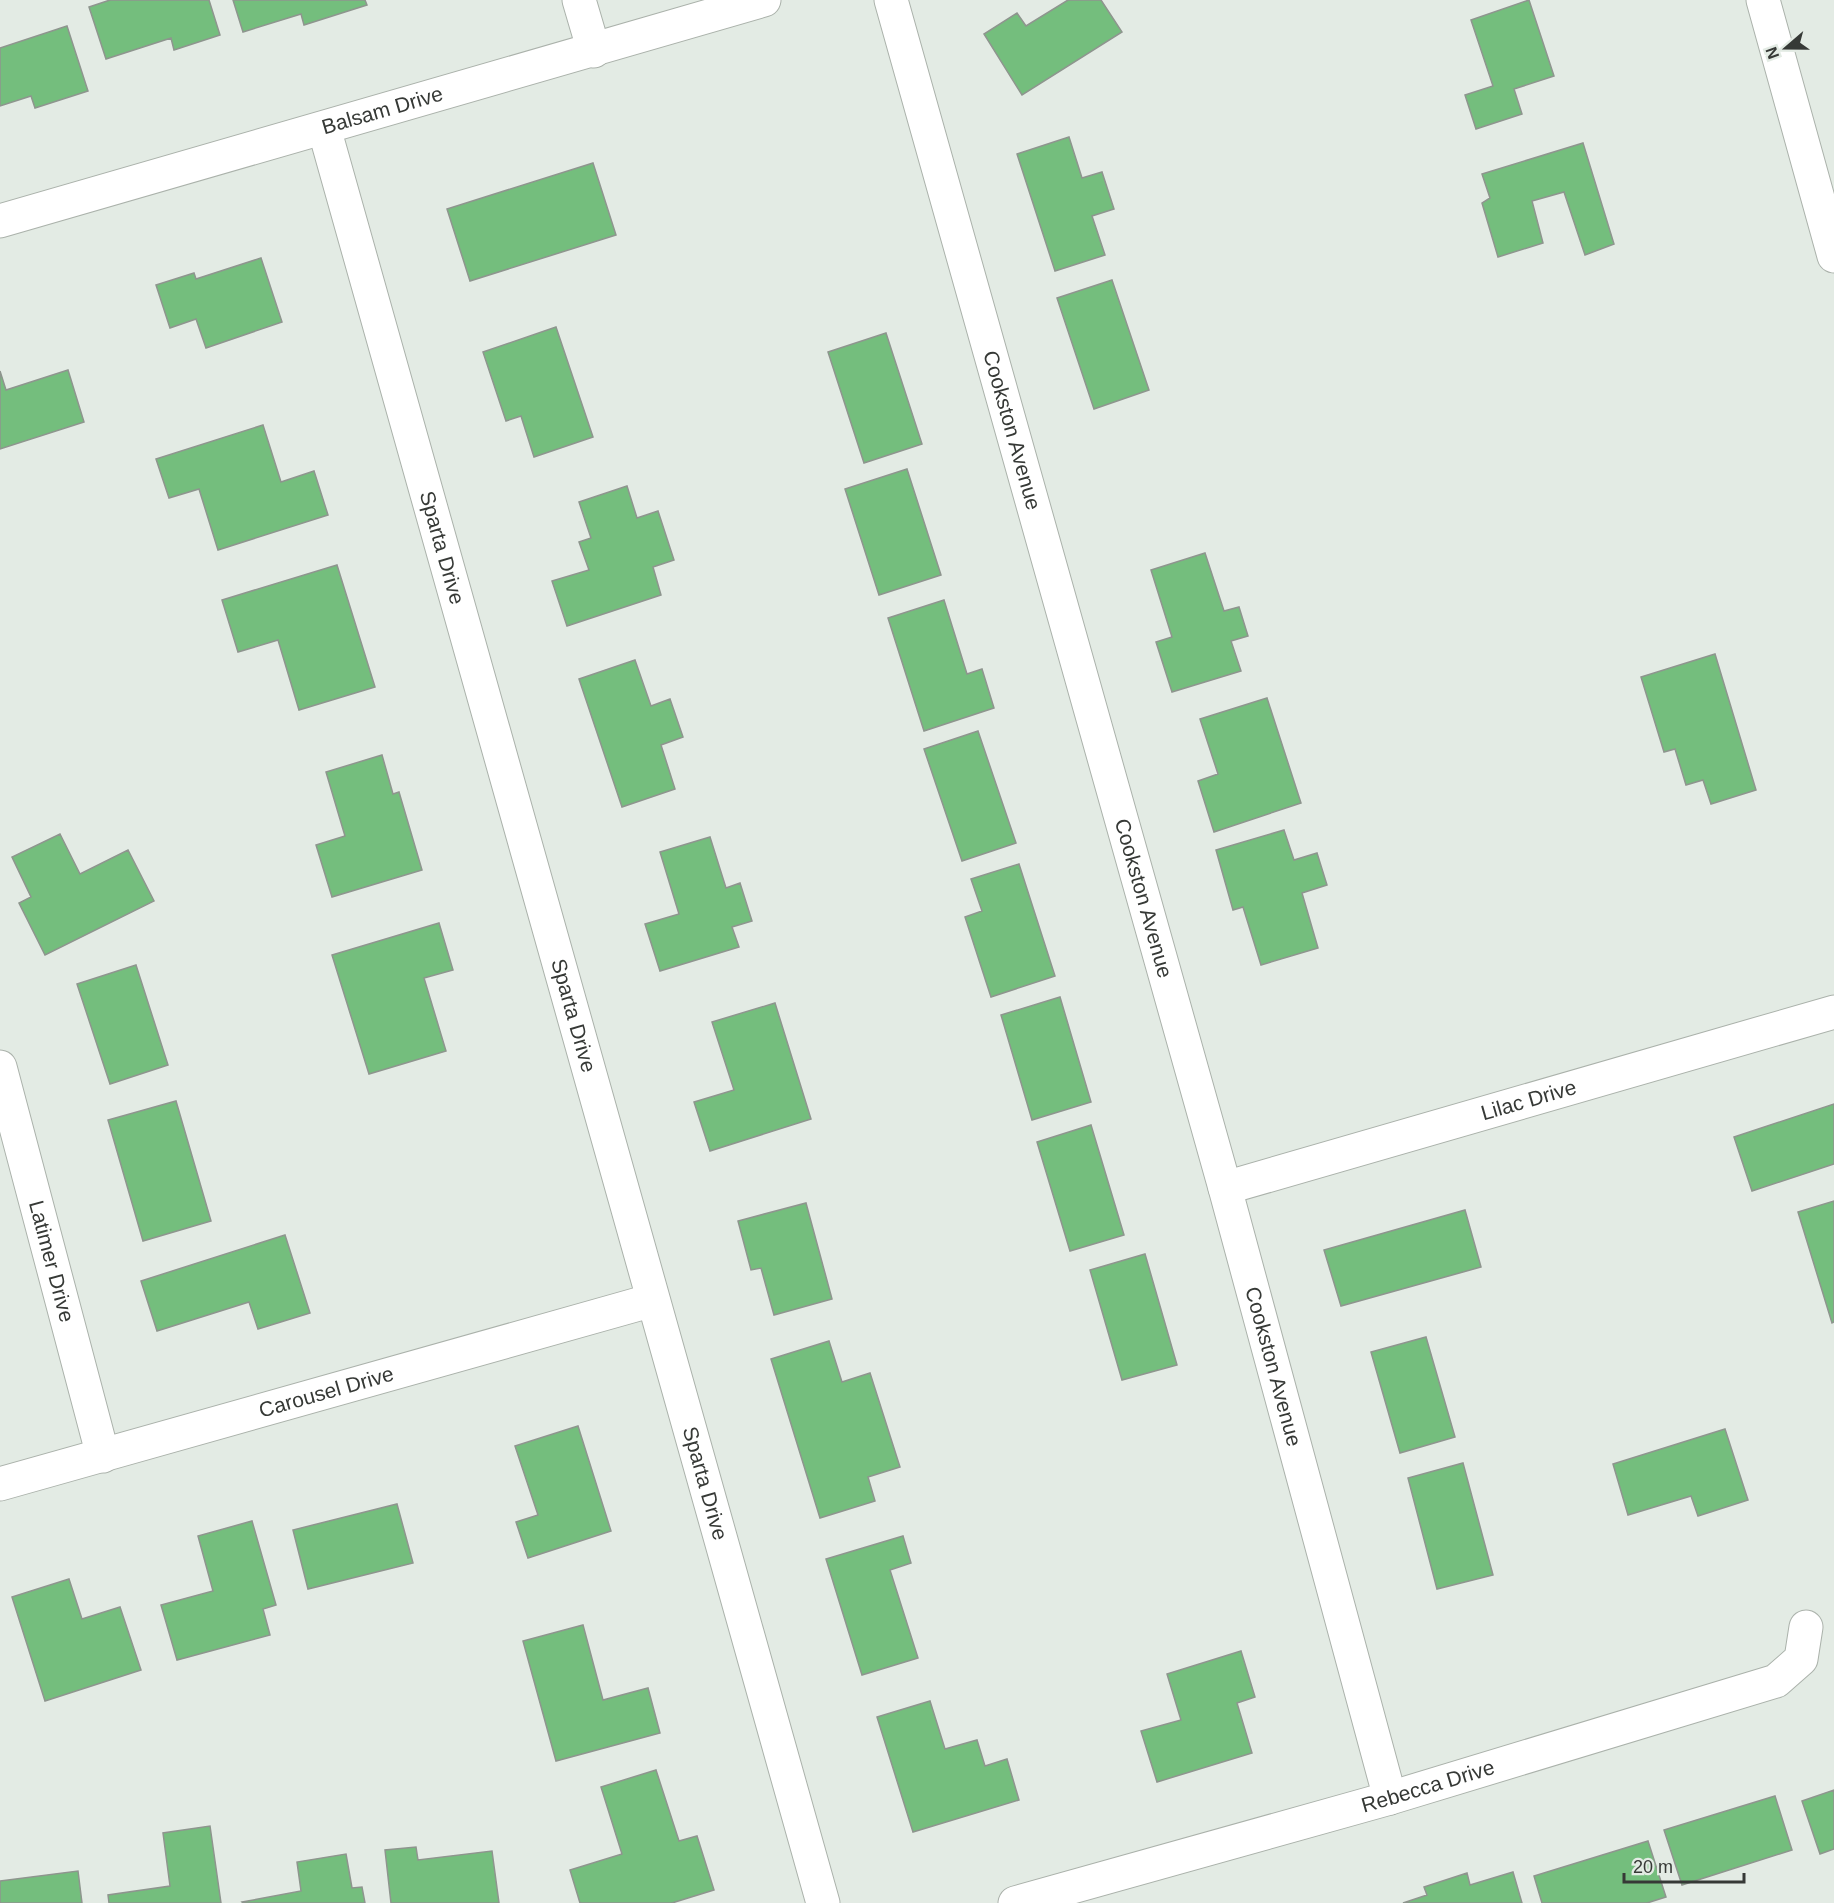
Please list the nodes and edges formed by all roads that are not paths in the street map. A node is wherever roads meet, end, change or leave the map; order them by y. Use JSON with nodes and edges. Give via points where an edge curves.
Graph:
{"nodes":[{"id":1,"x":579,"y":0,"type":"edge"},
{"id":2,"x":764,"y":0,"type":"edge"},
{"id":3,"x":891,"y":0,"type":"edge"},
{"id":4,"x":1762,"y":0,"type":"edge"},
{"id":5,"x":594,"y":51,"type":"junction"},
{"id":6,"x":324,"y":128,"type":"junction"},
{"id":7,"x":0,"y":221,"type":"edge"},
{"id":8,"x":1834,"y":256,"type":"edge"},
{"id":9,"x":1834,"y":1012,"type":"edge"},
{"id":10,"x":0,"y":1067,"type":"edge"},
{"id":11,"x":1225,"y":1188,"type":"junction"},
{"id":12,"x":653,"y":1300,"type":"junction"},
{"id":13,"x":104,"y":1456,"type":"junction"},
{"id":14,"x":0,"y":1484,"type":"edge"},
{"id":15,"x":1806,"y":1627,"type":"dead end"},
{"id":16,"x":1390,"y":1798,"type":"junction"},
{"id":17,"x":823,"y":1903,"type":"edge"},
{"id":18,"x":1015,"y":1903,"type":"edge"}],
"edges":[{"from":1,"to":5,"type":"street"},
{"from":2,"to":5,"type":"street","name":"Balsam Drive"},
{"from":3,"to":11,"type":"street","name":"Cookston Avenue"},
{"from":4,"to":8,"type":"street"},
{"from":5,"to":6,"type":"street","name":"Balsam Drive"},
{"from":6,"to":7,"type":"street","name":"Balsam Drive"},
{"from":6,"to":12,"type":"street","name":"Sparta Drive"},
{"from":9,"to":11,"type":"street","name":"Lilac Drive"},
{"from":10,"to":13,"type":"street","name":"Latimer Drive"},
{"from":11,"to":16,"type":"street","name":"Cookston Avenue"},
{"from":12,"to":13,"type":"street","name":"Carousel Drive"},
{"from":12,"to":17,"type":"street","name":"Sparta Drive"},
{"from":13,"to":14,"type":"street","name":"Carousel Drive"},
{"from":15,"to":16,"type":"street","name":"Rebecca Drive","via":[[1801,1659],[1776,1682]]},
{"from":16,"to":18,"type":"street","name":"Rebecca Drive"}]}
